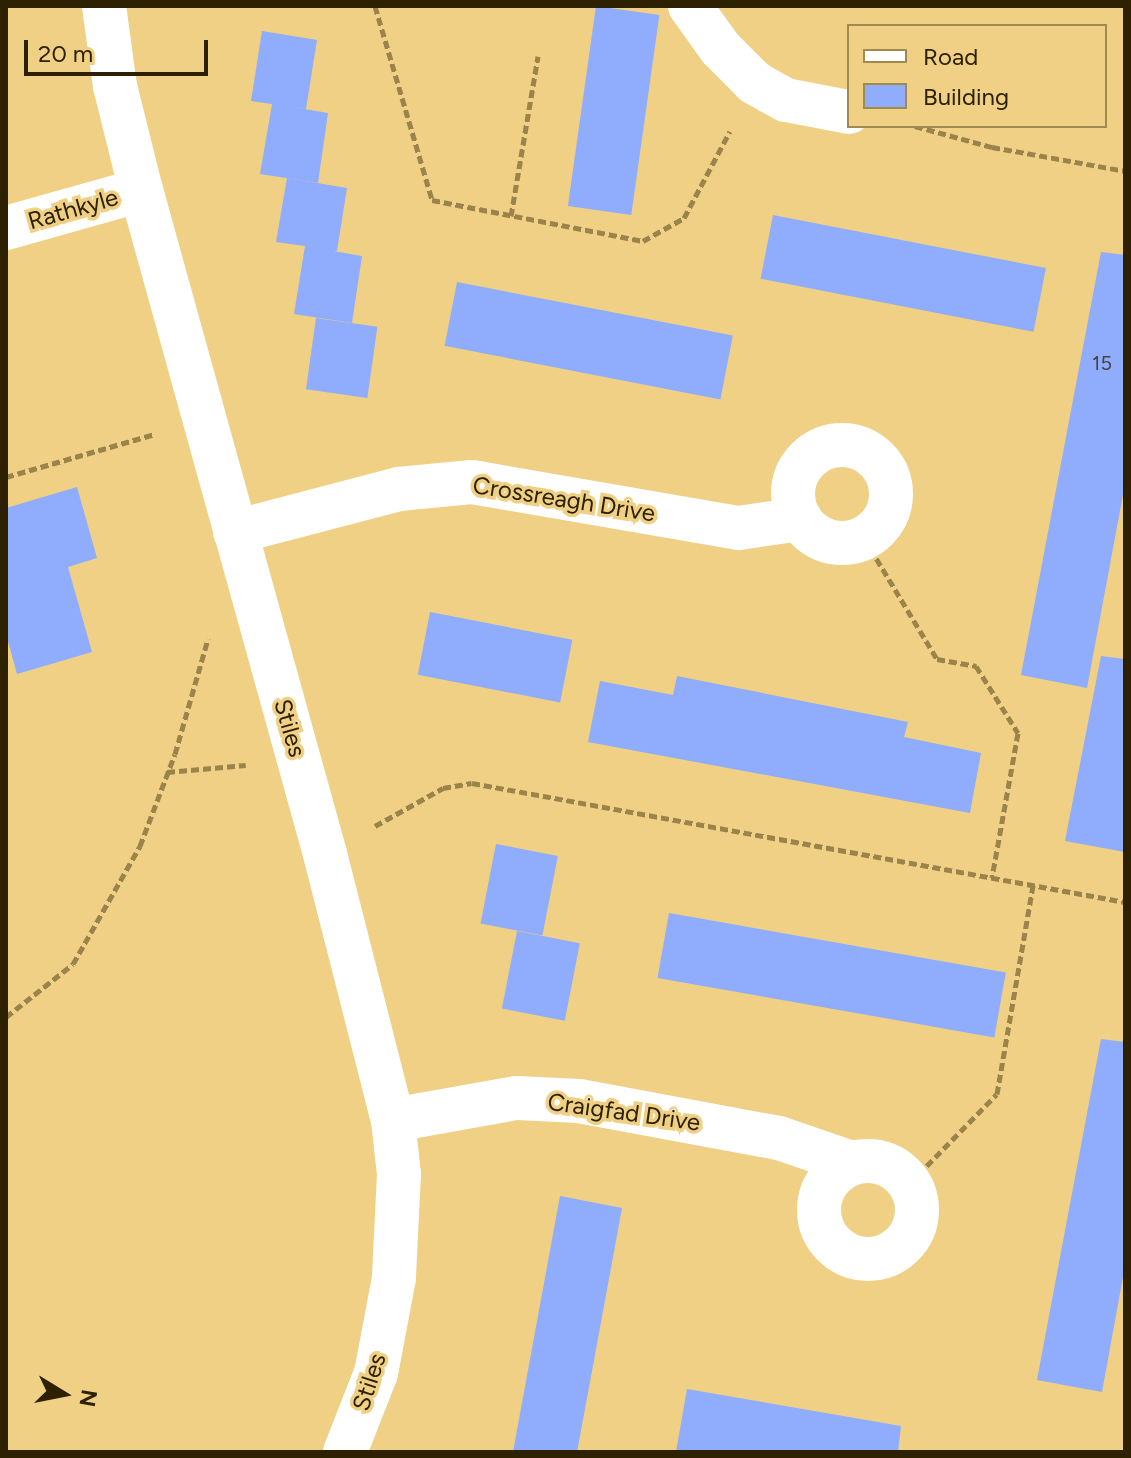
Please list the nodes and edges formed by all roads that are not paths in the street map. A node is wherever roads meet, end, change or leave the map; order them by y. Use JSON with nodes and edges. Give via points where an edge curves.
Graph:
{"nodes":[{"id":1,"x":104,"y":6,"type":"edge"},
{"id":2,"x":690,"y":6,"type":"edge"},
{"id":3,"x":847,"y":112,"type":"edge"},
{"id":4,"x":141,"y":190,"type":"junction"},
{"id":5,"x":6,"y":228,"type":"edge"},
{"id":6,"x":800,"y":519,"type":"junction"},
{"id":7,"x":235,"y":532,"type":"junction"},
{"id":8,"x":393,"y":1120,"type":"junction"},
{"id":9,"x":852,"y":1163,"type":"junction"},
{"id":10,"x":345,"y":1452,"type":"edge"}],
"edges":[{"from":1,"to":4,"type":"street","name":"Stiles","via":[[115,86]]},
{"from":2,"to":3,"type":"street","via":[[720,48],[755,83],[786,100]]},
{"from":4,"to":5,"type":"street","name":"Rathkyle"},
{"from":4,"to":7,"type":"street","name":"Stiles"},
{"from":6,"to":6,"type":"street","via":[[794,487],[807,459],[837,445],[852,446],[879,462],[892,490],[885,518],[864,538],[849,543],[821,539]]},
{"from":6,"to":7,"type":"street","name":"Crossreagh Drive","via":[[739,528],[463,482],[399,489]]},
{"from":7,"to":8,"type":"street","name":"Stiles"},
{"from":8,"to":9,"type":"street","name":"Craigfad Drive","via":[[517,1098],[579,1101],[779,1138]]},
{"from":8,"to":10,"type":"street","name":"Stiles","via":[[399,1174],[394,1278],[376,1373]]},
{"from":9,"to":9,"type":"street","name":"Craigfad Drive","via":[[827,1182],[818,1214],[831,1243],[844,1254],[876,1259],[904,1244],[918,1214],[910,1183],[884,1163]]}]}
